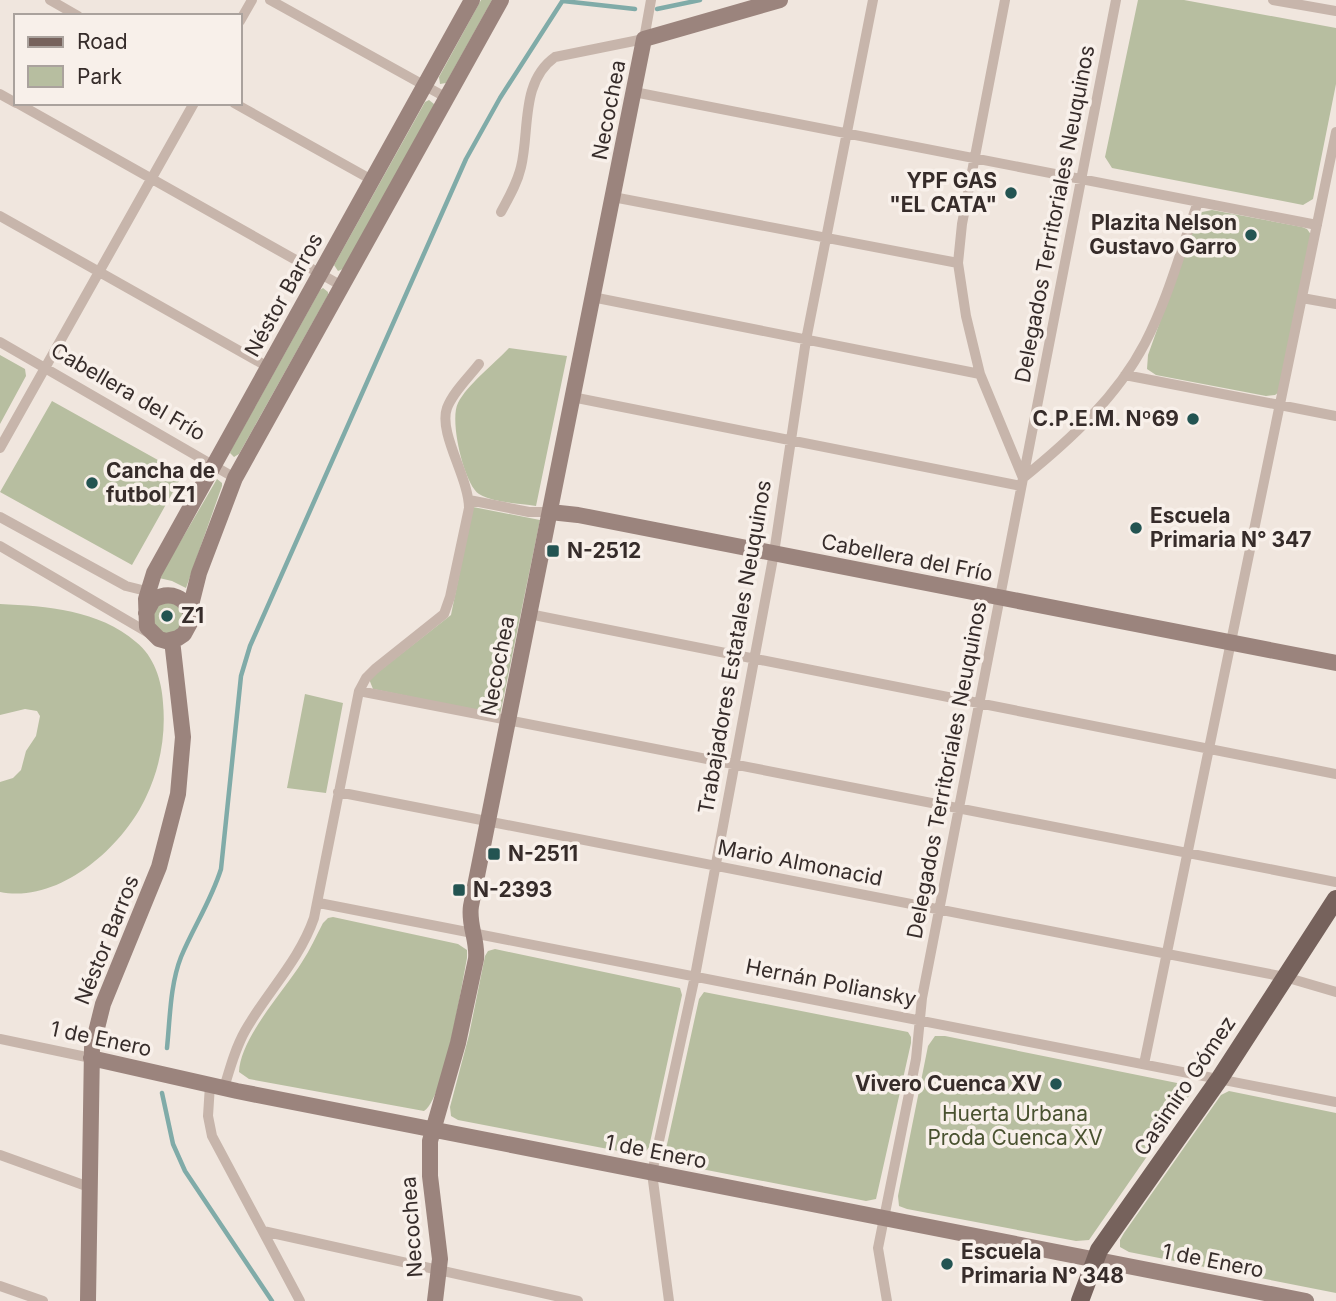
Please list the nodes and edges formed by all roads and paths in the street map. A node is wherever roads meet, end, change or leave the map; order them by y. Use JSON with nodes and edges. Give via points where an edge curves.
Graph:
{"nodes":[{"id":1,"x":50,"y":0,"type":"edge"},
{"id":2,"x":252,"y":0,"type":"edge"},
{"id":3,"x":270,"y":0,"type":"edge"},
{"id":4,"x":472,"y":0,"type":"edge"},
{"id":5,"x":501,"y":0,"type":"edge"},
{"id":6,"x":651,"y":0,"type":"edge"},
{"id":7,"x":780,"y":0,"type":"edge"},
{"id":8,"x":873,"y":0,"type":"edge"},
{"id":9,"x":1005,"y":0,"type":"edge"},
{"id":10,"x":1116,"y":0,"type":"edge"},
{"id":11,"x":1273,"y":0,"type":"edge"},
{"id":12,"x":1336,"y":11,"type":"edge"},
{"id":13,"x":74,"y":14,"type":"edge"},
{"id":14,"x":242,"y":18,"type":"edge"},
{"id":15,"x":645,"y":39,"type":"junction"},
{"id":16,"x":424,"y":86,"type":"junction"},
{"id":17,"x":634,"y":92,"type":"junction"},
{"id":18,"x":447,"y":98,"type":"junction"},
{"id":19,"x":20,"y":105,"type":"edge"},
{"id":20,"x":193,"y":105,"type":"edge"},
{"id":21,"x":238,"y":105,"type":"edge"},
{"id":22,"x":1336,"y":132,"type":"edge"},
{"id":23,"x":847,"y":133,"type":"junction"},
{"id":24,"x":974,"y":158,"type":"junction"},
{"id":25,"x":151,"y":179,"type":"junction"},
{"id":26,"x":1081,"y":179,"type":"junction"},
{"id":27,"x":372,"y":180,"type":"junction"},
{"id":28,"x":613,"y":197,"type":"junction"},
{"id":29,"x":1198,"y":202,"type":"junction"},
{"id":30,"x":501,"y":212,"type":"dead end"},
{"id":31,"x":0,"y":216,"type":"edge"},
{"id":32,"x":1317,"y":225,"type":"junction"},
{"id":33,"x":826,"y":238,"type":"junction"},
{"id":34,"x":957,"y":263,"type":"junction"},
{"id":35,"x":99,"y":272,"type":"junction"},
{"id":36,"x":320,"y":273,"type":"junction"},
{"id":37,"x":342,"y":286,"type":"junction"},
{"id":38,"x":593,"y":297,"type":"junction"},
{"id":39,"x":1302,"y":298,"type":"junction"},
{"id":40,"x":1336,"y":304,"type":"edge"},
{"id":41,"x":806,"y":340,"type":"junction"},
{"id":42,"x":0,"y":342,"type":"edge"},
{"id":43,"x":479,"y":364,"type":"dead end"},
{"id":44,"x":268,"y":367,"type":"junction"},
{"id":45,"x":45,"y":368,"type":"junction"},
{"id":46,"x":981,"y":374,"type":"junction"},
{"id":47,"x":1125,"y":375,"type":"junction"},
{"id":48,"x":572,"y":397,"type":"junction"},
{"id":49,"x":1280,"y":405,"type":"junction"},
{"id":50,"x":1336,"y":416,"type":"edge"},
{"id":51,"x":791,"y":441,"type":"junction"},
{"id":52,"x":0,"y":448,"type":"edge"},
{"id":53,"x":214,"y":465,"type":"junction"},
{"id":54,"x":235,"y":478,"type":"junction"},
{"id":55,"x":1022,"y":482,"type":"junction"},
{"id":56,"x":469,"y":500,"type":"junction"},
{"id":57,"x":550,"y":512,"type":"junction"},
{"id":58,"x":0,"y":517,"type":"edge"},
{"id":59,"x":0,"y":547,"type":"edge"},
{"id":60,"x":774,"y":553,"type":"junction"},
{"id":61,"x":147,"y":592,"type":"junction"},
{"id":62,"x":170,"y":595,"type":"junction"},
{"id":63,"x":1000,"y":597,"type":"junction"},
{"id":64,"x":529,"y":614,"type":"junction"},
{"id":65,"x":145,"y":615,"type":"junction"},
{"id":66,"x":191,"y":617,"type":"junction"},
{"id":67,"x":154,"y":636,"type":"junction"},
{"id":68,"x":172,"y":640,"type":"junction"},
{"id":69,"x":1231,"y":643,"type":"junction"},
{"id":70,"x":754,"y":659,"type":"junction"},
{"id":71,"x":1336,"y":663,"type":"edge"},
{"id":72,"x":359,"y":691,"type":"junction"},
{"id":73,"x":979,"y":704,"type":"junction"},
{"id":74,"x":508,"y":720,"type":"junction"},
{"id":75,"x":1209,"y":750,"type":"junction"},
{"id":76,"x":734,"y":764,"type":"junction"},
{"id":77,"x":1336,"y":775,"type":"edge"},
{"id":78,"x":338,"y":792,"type":"junction"},
{"id":79,"x":959,"y":808,"type":"junction"},
{"id":80,"x":488,"y":821,"type":"junction"},
{"id":81,"x":1188,"y":853,"type":"junction"},
{"id":82,"x":715,"y":866,"type":"junction"},
{"id":83,"x":1336,"y":882,"type":"edge"},
{"id":84,"x":1336,"y":899,"type":"edge"},
{"id":85,"x":319,"y":903,"type":"junction"},
{"id":86,"x":939,"y":910,"type":"junction"},
{"id":87,"x":474,"y":933,"type":"junction"},
{"id":88,"x":1167,"y":954,"type":"junction"},
{"id":89,"x":695,"y":976,"type":"junction"},
{"id":90,"x":1285,"y":977,"type":"junction"},
{"id":91,"x":1336,"y":992,"type":"edge"},
{"id":92,"x":920,"y":1020,"type":"junction"},
{"id":93,"x":0,"y":1039,"type":"edge"},
{"id":94,"x":92,"y":1058,"type":"junction"},
{"id":95,"x":1144,"y":1064,"type":"junction"},
{"id":96,"x":1220,"y":1078,"type":"junction"},
{"id":97,"x":218,"y":1086,"type":"junction"},
{"id":98,"x":1336,"y":1102,"type":"edge"},
{"id":99,"x":432,"y":1129,"type":"junction"},
{"id":100,"x":0,"y":1155,"type":"edge"},
{"id":101,"x":652,"y":1172,"type":"junction"},
{"id":102,"x":89,"y":1187,"type":"junction"},
{"id":103,"x":883,"y":1218,"type":"junction"},
{"id":104,"x":263,"y":1231,"type":"junction"},
{"id":105,"x":1094,"y":1260,"type":"junction"},
{"id":106,"x":440,"y":1271,"type":"junction"},
{"id":107,"x":0,"y":1286,"type":"edge"},
{"id":108,"x":43,"y":1301,"type":"edge"},
{"id":109,"x":88,"y":1301,"type":"edge"},
{"id":110,"x":300,"y":1301,"type":"edge"},
{"id":111,"x":435,"y":1301,"type":"edge"},
{"id":112,"x":578,"y":1301,"type":"edge"},
{"id":113,"x":669,"y":1301,"type":"edge"},
{"id":114,"x":887,"y":1301,"type":"edge"},
{"id":115,"x":1080,"y":1301,"type":"edge"},
{"id":116,"x":1306,"y":1301,"type":"edge"}],
"edges":[{"from":1,"to":13,"type":"street"},
{"from":2,"to":14,"type":"street"},
{"from":3,"to":16,"type":"street"},
{"from":4,"to":16,"type":"street","name":"Néstor Barros"},
{"from":5,"to":18,"type":"street"},
{"from":6,"to":15,"type":"street"},
{"from":7,"to":15,"type":"street"},
{"from":8,"to":23,"type":"street","name":"Trabajadores Estatales Neuquinos"},
{"from":9,"to":24,"type":"street"},
{"from":10,"to":26,"type":"street","name":"Delegados Territoriales Neuquinos"},
{"from":11,"to":12,"type":"street"},
{"from":15,"to":17,"type":"street","name":"Necochea"},
{"from":15,"to":30,"type":"street","via":[[555,57],[543,65],[528,106],[522,165]]},
{"from":16,"to":18,"type":"street"},
{"from":16,"to":27,"type":"street","name":"Néstor Barros"},
{"from":17,"to":23,"type":"street"},
{"from":17,"to":28,"type":"street","name":"Necochea"},
{"from":18,"to":37,"type":"street"},
{"from":19,"to":25,"type":"street"},
{"from":20,"to":25,"type":"street"},
{"from":21,"to":27,"type":"street"},
{"from":22,"to":32,"type":"street"},
{"from":23,"to":24,"type":"street"},
{"from":23,"to":33,"type":"street","name":"Trabajadores Estatales Neuquinos"},
{"from":24,"to":26,"type":"street"},
{"from":24,"to":34,"type":"street"},
{"from":25,"to":35,"type":"street"},
{"from":25,"to":36,"type":"street"},
{"from":26,"to":29,"type":"street"},
{"from":26,"to":55,"type":"street","name":"Delegados Territoriales Neuquinos"},
{"from":27,"to":36,"type":"street","name":"Néstor Barros"},
{"from":28,"to":33,"type":"street"},
{"from":28,"to":38,"type":"street","name":"Necochea"},
{"from":29,"to":32,"type":"street"},
{"from":29,"to":47,"type":"street","via":[[1152,328]]},
{"from":31,"to":35,"type":"street"},
{"from":32,"to":39,"type":"street"},
{"from":33,"to":34,"type":"street"},
{"from":33,"to":41,"type":"street","name":"Trabajadores Estatales Neuquinos"},
{"from":34,"to":46,"type":"street"},
{"from":35,"to":44,"type":"street"},
{"from":35,"to":45,"type":"street"},
{"from":36,"to":37,"type":"street"},
{"from":36,"to":44,"type":"street","name":"Néstor Barros"},
{"from":37,"to":54,"type":"street"},
{"from":38,"to":41,"type":"street"},
{"from":38,"to":48,"type":"street","name":"Necochea"},
{"from":39,"to":40,"type":"street"},
{"from":39,"to":49,"type":"street"},
{"from":41,"to":46,"type":"street"},
{"from":41,"to":51,"type":"street","name":"Trabajadores Estatales Neuquinos"},
{"from":42,"to":45,"type":"street","name":"Cabellera del Frío"},
{"from":43,"to":56,"type":"street","via":[[445,416]]},
{"from":44,"to":53,"type":"street","name":"Néstor Barros"},
{"from":45,"to":52,"type":"street"},
{"from":45,"to":53,"type":"street","name":"Cabellera del Frío"},
{"from":46,"to":55,"type":"street"},
{"from":47,"to":49,"type":"street"},
{"from":47,"to":55,"type":"street","via":[[1081,427]]},
{"from":48,"to":51,"type":"street"},
{"from":48,"to":57,"type":"street","name":"Necochea"},
{"from":49,"to":50,"type":"street"},
{"from":49,"to":69,"type":"street"},
{"from":51,"to":55,"type":"street"},
{"from":51,"to":60,"type":"street","name":"Trabajadores Estatales Neuquinos"},
{"from":53,"to":54,"type":"street","name":"Cabellera del Frío"},
{"from":53,"to":61,"type":"street","name":"Néstor Barros"},
{"from":54,"to":66,"type":"street","via":[[199,573]]},
{"from":55,"to":63,"type":"street","name":"Delegados Territoriales Neuquinos"},
{"from":56,"to":57,"type":"street","name":"Cabellera del Frío"},
{"from":56,"to":72,"type":"street","via":[[444,614],[375,668]]},
{"from":57,"to":60,"type":"street","name":"Cabellera del Frío"},
{"from":57,"to":64,"type":"street","name":"Necochea"},
{"from":58,"to":61,"type":"street","via":[[126,586]]},
{"from":59,"to":67,"type":"street"},
{"from":60,"to":63,"type":"street","name":"Cabellera del Frío"},
{"from":60,"to":70,"type":"street","name":"Trabajadores Estatales Neuquinos"},
{"from":61,"to":62,"type":"street"},
{"from":61,"to":65,"type":"street","name":"Néstor Barros"},
{"from":62,"to":65,"type":"street","via":[[153,600]]},
{"from":62,"to":66,"type":"street","via":[[187,605]]},
{"from":63,"to":69,"type":"street","name":"Cabellera del Frío"},
{"from":63,"to":73,"type":"street","name":"Delegados Territoriales Neuquinos"},
{"from":64,"to":70,"type":"street"},
{"from":64,"to":74,"type":"street","name":"Necochea"},
{"from":65,"to":67,"type":"street","name":"Néstor Barros"},
{"from":66,"to":68,"type":"street","via":[[188,629]]},
{"from":67,"to":68,"type":"street"},
{"from":68,"to":94,"type":"street","name":"Néstor Barros","via":[[183,737],[178,794],[154,881],[100,1012]]},
{"from":69,"to":71,"type":"street","name":"Cabellera del Frío"},
{"from":69,"to":75,"type":"street"},
{"from":70,"to":73,"type":"street"},
{"from":70,"to":76,"type":"street","name":"Trabajadores Estatales Neuquinos"},
{"from":72,"to":74,"type":"street"},
{"from":72,"to":78,"type":"street"},
{"from":73,"to":75,"type":"street"},
{"from":73,"to":79,"type":"street","name":"Delegados Territoriales Neuquinos"},
{"from":74,"to":76,"type":"street"},
{"from":74,"to":80,"type":"street","name":"Necochea"},
{"from":75,"to":77,"type":"street"},
{"from":75,"to":81,"type":"street"},
{"from":76,"to":79,"type":"street"},
{"from":76,"to":82,"type":"street","name":"Trabajadores Estatales Neuquinos"},
{"from":78,"to":80,"type":"street","name":"Mario Almonacid"},
{"from":78,"to":85,"type":"street"},
{"from":79,"to":81,"type":"street"},
{"from":79,"to":86,"type":"street","name":"Delegados Territoriales Neuquinos"},
{"from":80,"to":82,"type":"street","name":"Mario Almonacid"},
{"from":80,"to":87,"type":"street","name":"Necochea","via":[[470,912]]},
{"from":81,"to":83,"type":"street"},
{"from":81,"to":88,"type":"street"},
{"from":82,"to":86,"type":"street","name":"Mario Almonacid"},
{"from":82,"to":89,"type":"street","name":"Trabajadores Estatales Neuquinos"},
{"from":84,"to":90,"type":"main road","name":"Casimiro Gómez"},
{"from":85,"to":87,"type":"street","name":"Hernán Poliansky"},
{"from":85,"to":97,"type":"street","via":[[303,944],[244,1032]]},
{"from":86,"to":88,"type":"street","name":"Mario Almonacid"},
{"from":86,"to":92,"type":"street","name":"Delegados Territoriales Neuquinos"},
{"from":87,"to":89,"type":"street","name":"Hernán Poliansky"},
{"from":87,"to":99,"type":"street","name":"Necochea","via":[[476,959],[458,1043]]},
{"from":88,"to":90,"type":"street","name":"Mario Almonacid"},
{"from":88,"to":95,"type":"street"},
{"from":89,"to":92,"type":"street","name":"Hernán Poliansky"},
{"from":89,"to":101,"type":"street","name":"Trabajadores Estatales Neuquinos"},
{"from":90,"to":91,"type":"street","name":"Mario Almonacid"},
{"from":90,"to":96,"type":"main road","name":"Casimiro Gómez"},
{"from":92,"to":95,"type":"street","name":"Hernán Poliansky"},
{"from":92,"to":103,"type":"street","name":"Delegados Territoriales Neuquinos"},
{"from":93,"to":94,"type":"street","name":"1 de Enero"},
{"from":94,"to":97,"type":"street","name":"1 de Enero"},
{"from":94,"to":102,"type":"street","name":"Néstor Barros"},
{"from":95,"to":96,"type":"street","name":"Hernán Poliansky"},
{"from":96,"to":98,"type":"street","name":"Hernán Poliansky"},
{"from":96,"to":105,"type":"main road","name":"Casimiro Gómez"},
{"from":97,"to":99,"type":"street","name":"1 de Enero"},
{"from":97,"to":104,"type":"street","via":[[208,1110],[210,1129]]},
{"from":99,"to":101,"type":"street","name":"1 de Enero"},
{"from":99,"to":106,"type":"street","name":"Necochea","via":[[429,1164]]},
{"from":100,"to":102,"type":"street"},
{"from":101,"to":103,"type":"street","name":"1 de Enero"},
{"from":101,"to":113,"type":"street","name":"Trabajadores Estatales Neuquinos"},
{"from":102,"to":109,"type":"street","name":"Néstor Barros"},
{"from":103,"to":105,"type":"street","name":"1 de Enero"},
{"from":103,"to":114,"type":"street","name":"Delegados Territoriales Neuquinos","via":[[878,1248]]},
{"from":104,"to":106,"type":"street"},
{"from":104,"to":110,"type":"street"},
{"from":105,"to":115,"type":"main road","name":"Casimiro Gómez"},
{"from":105,"to":116,"type":"street","name":"1 de Enero"},
{"from":106,"to":111,"type":"street","name":"Necochea"},
{"from":106,"to":112,"type":"street"},
{"from":107,"to":108,"type":"street"}]}
